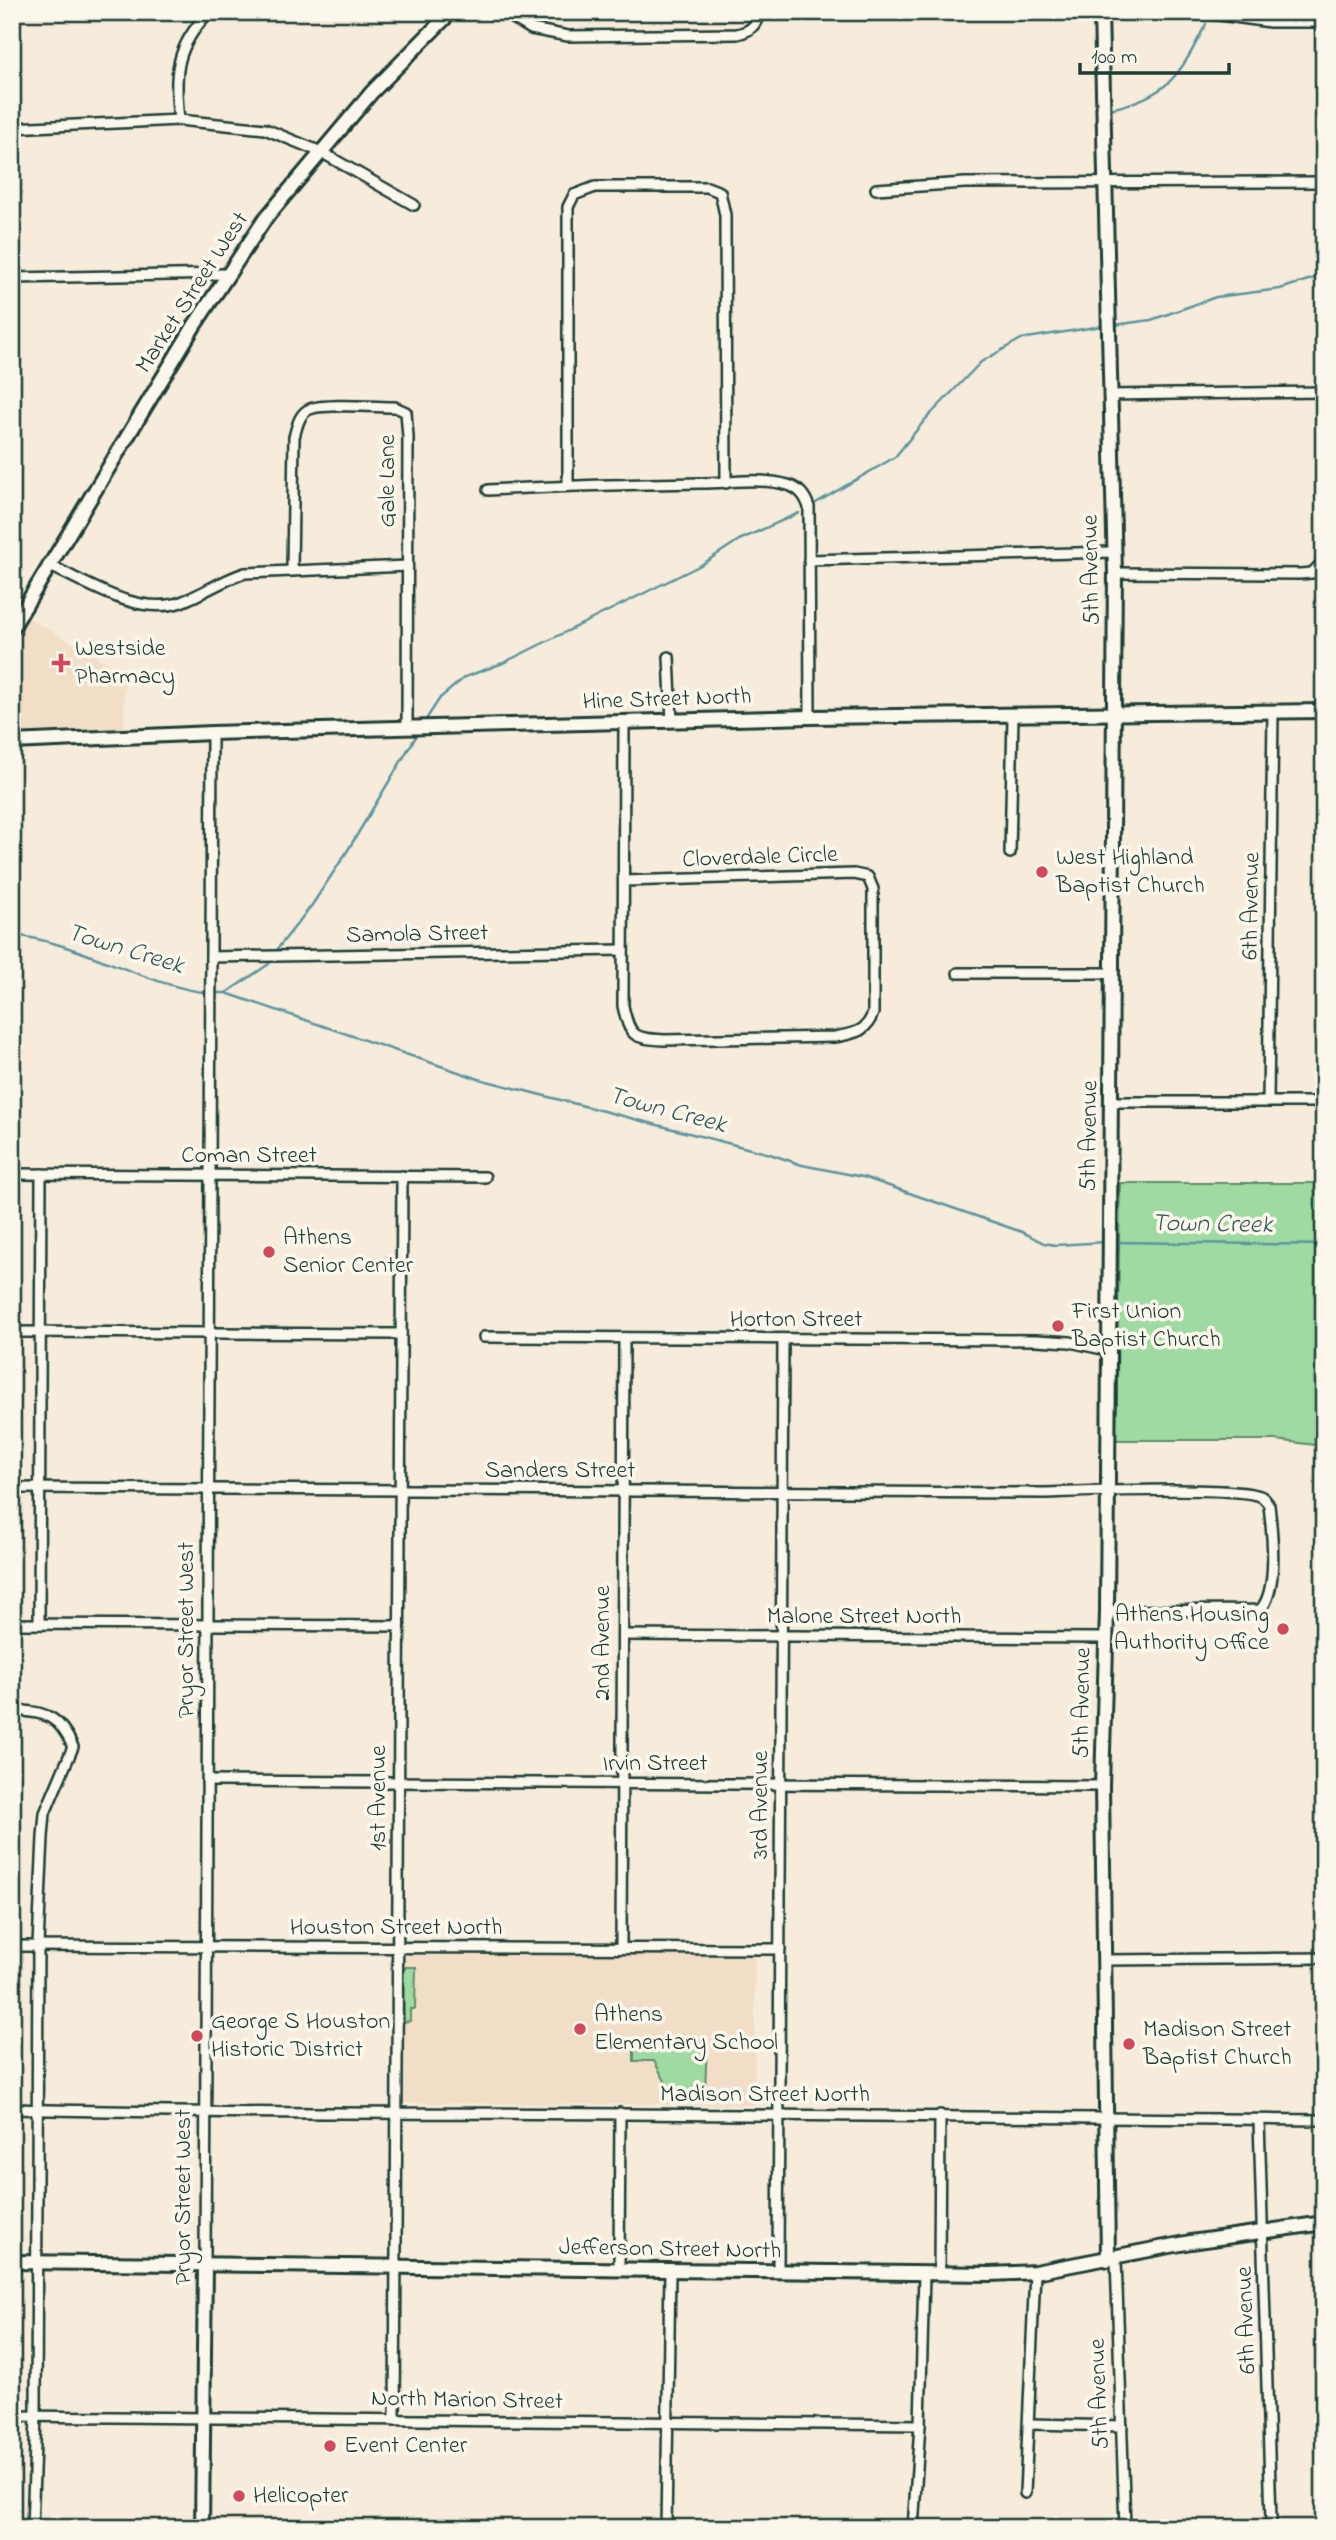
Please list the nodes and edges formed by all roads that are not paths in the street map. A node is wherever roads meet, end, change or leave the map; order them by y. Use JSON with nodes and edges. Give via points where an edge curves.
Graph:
{"nodes":[{"id":1,"x":209,"y":12,"type":"edge"},
{"id":2,"x":451,"y":12,"type":"edge"},
{"id":3,"x":503,"y":12,"type":"edge"},
{"id":4,"x":759,"y":12,"type":"edge"},
{"id":5,"x":1101,"y":12,"type":"edge"},
{"id":6,"x":1198,"y":12,"type":"edge"},
{"id":7,"x":1322,"y":19,"type":"edge"},
{"id":8,"x":179,"y":120,"type":"junction"},
{"id":9,"x":1324,"y":126,"type":"edge"},
{"id":10,"x":12,"y":128,"type":"edge"},
{"id":11,"x":321,"y":152,"type":"junction"},
{"id":12,"x":1324,"y":182,"type":"edge"},
{"id":13,"x":1104,"y":184,"type":"junction"},
{"id":14,"x":876,"y":189,"type":"dead end"},
{"id":15,"x":414,"y":205,"type":"dead end"},
{"id":16,"x":226,"y":275,"type":"junction"},
{"id":17,"x":12,"y":278,"type":"edge"},
{"id":18,"x":1324,"y":392,"type":"edge"},
{"id":19,"x":1109,"y":395,"type":"junction"},
{"id":20,"x":726,"y":483,"type":"junction"},
{"id":21,"x":568,"y":485,"type":"junction"},
{"id":22,"x":488,"y":490,"type":"dead end"},
{"id":23,"x":1113,"y":552,"type":"junction"},
{"id":24,"x":809,"y":560,"type":"junction"},
{"id":25,"x":1324,"y":561,"type":"edge"},
{"id":26,"x":48,"y":565,"type":"junction"},
{"id":27,"x":407,"y":566,"type":"junction"},
{"id":28,"x":292,"y":569,"type":"junction"},
{"id":29,"x":1115,"y":573,"type":"junction"},
{"id":30,"x":12,"y":628,"type":"edge"},
{"id":31,"x":669,"y":657,"type":"dead end"},
{"id":32,"x":1324,"y":711,"type":"edge"},
{"id":33,"x":1273,"y":712,"type":"junction"},
{"id":34,"x":1114,"y":714,"type":"junction"},
{"id":35,"x":1013,"y":716,"type":"junction"},
{"id":36,"x":810,"y":717,"type":"junction"},
{"id":37,"x":672,"y":721,"type":"junction"},
{"id":38,"x":624,"y":723,"type":"junction"},
{"id":39,"x":407,"y":727,"type":"junction"},
{"id":40,"x":212,"y":733,"type":"junction"},
{"id":41,"x":12,"y":742,"type":"edge"},
{"id":42,"x":1010,"y":853,"type":"dead end"},
{"id":43,"x":624,"y":881,"type":"junction"},
{"id":44,"x":623,"y":950,"type":"junction"},
{"id":45,"x":211,"y":957,"type":"junction"},
{"id":46,"x":958,"y":973,"type":"dead end"},
{"id":47,"x":1112,"y":973,"type":"junction"},
{"id":48,"x":1112,"y":1102,"type":"junction"},
{"id":49,"x":1268,"y":1102,"type":"junction"},
{"id":50,"x":1324,"y":1102,"type":"edge"},
{"id":51,"x":12,"y":1174,"type":"edge"},
{"id":52,"x":41,"y":1174,"type":"junction"},
{"id":53,"x":210,"y":1175,"type":"junction"},
{"id":54,"x":402,"y":1176,"type":"junction"},
{"id":55,"x":485,"y":1177,"type":"dead end"},
{"id":56,"x":12,"y":1332,"type":"edge"},
{"id":57,"x":41,"y":1332,"type":"junction"},
{"id":58,"x":209,"y":1333,"type":"junction"},
{"id":59,"x":401,"y":1334,"type":"junction"},
{"id":60,"x":484,"y":1337,"type":"dead end"},
{"id":61,"x":624,"y":1338,"type":"junction"},
{"id":62,"x":783,"y":1339,"type":"junction"},
{"id":63,"x":1107,"y":1350,"type":"junction"},
{"id":64,"x":12,"y":1488,"type":"edge"},
{"id":65,"x":40,"y":1488,"type":"junction"},
{"id":66,"x":208,"y":1489,"type":"junction"},
{"id":67,"x":400,"y":1490,"type":"junction"},
{"id":68,"x":623,"y":1491,"type":"junction"},
{"id":69,"x":1107,"y":1491,"type":"junction"},
{"id":70,"x":782,"y":1492,"type":"junction"},
{"id":71,"x":1107,"y":1611,"type":"junction"},
{"id":72,"x":12,"y":1624,"type":"edge"},
{"id":73,"x":39,"y":1624,"type":"junction"},
{"id":74,"x":208,"y":1625,"type":"junction"},
{"id":75,"x":399,"y":1626,"type":"junction"},
{"id":76,"x":623,"y":1635,"type":"junction"},
{"id":77,"x":781,"y":1636,"type":"junction"},
{"id":78,"x":1106,"y":1638,"type":"junction"},
{"id":79,"x":12,"y":1710,"type":"edge"},
{"id":80,"x":207,"y":1781,"type":"junction"},
{"id":81,"x":399,"y":1782,"type":"junction"},
{"id":82,"x":622,"y":1783,"type":"junction"},
{"id":83,"x":780,"y":1784,"type":"junction"},
{"id":84,"x":1102,"y":1786,"type":"junction"},
{"id":85,"x":12,"y":1945,"type":"edge"},
{"id":86,"x":38,"y":1945,"type":"junction"},
{"id":87,"x":206,"y":1946,"type":"junction"},
{"id":88,"x":397,"y":1948,"type":"junction"},
{"id":89,"x":621,"y":1948,"type":"junction"},
{"id":90,"x":779,"y":1949,"type":"junction"},
{"id":91,"x":1324,"y":1958,"type":"edge"},
{"id":92,"x":1104,"y":1960,"type":"junction"},
{"id":93,"x":12,"y":2109,"type":"edge"},
{"id":94,"x":37,"y":2110,"type":"junction"},
{"id":95,"x":205,"y":2111,"type":"junction"},
{"id":96,"x":620,"y":2113,"type":"junction"},
{"id":97,"x":397,"y":2115,"type":"junction"},
{"id":98,"x":779,"y":2115,"type":"junction"},
{"id":99,"x":940,"y":2115,"type":"junction"},
{"id":100,"x":1259,"y":2120,"type":"junction"},
{"id":101,"x":1324,"y":2120,"type":"edge"},
{"id":102,"x":1104,"y":2121,"type":"junction"},
{"id":103,"x":1324,"y":2223,"type":"edge"},
{"id":104,"x":1264,"y":2231,"type":"junction"},
{"id":105,"x":1112,"y":2259,"type":"junction"},
{"id":106,"x":12,"y":2262,"type":"edge"},
{"id":107,"x":37,"y":2262,"type":"junction"},
{"id":108,"x":205,"y":2266,"type":"junction"},
{"id":109,"x":396,"y":2267,"type":"junction"},
{"id":110,"x":620,"y":2270,"type":"junction"},
{"id":111,"x":670,"y":2271,"type":"junction"},
{"id":112,"x":778,"y":2272,"type":"junction"},
{"id":113,"x":1035,"y":2272,"type":"junction"},
{"id":114,"x":924,"y":2274,"type":"junction"},
{"id":115,"x":939,"y":2274,"type":"junction"},
{"id":116,"x":12,"y":2416,"type":"edge"},
{"id":117,"x":36,"y":2416,"type":"junction"},
{"id":118,"x":204,"y":2418,"type":"junction"},
{"id":119,"x":395,"y":2420,"type":"junction"},
{"id":120,"x":669,"y":2422,"type":"junction"},
{"id":121,"x":1030,"y":2424,"type":"junction"},
{"id":122,"x":920,"y":2425,"type":"junction"},
{"id":123,"x":1122,"y":2426,"type":"junction"},
{"id":124,"x":1025,"y":2493,"type":"dead end"},
{"id":125,"x":1271,"y":2519,"type":"dead end"},
{"id":126,"x":32,"y":2528,"type":"edge"},
{"id":127,"x":202,"y":2528,"type":"edge"},
{"id":128,"x":666,"y":2528,"type":"edge"},
{"id":129,"x":913,"y":2528,"type":"edge"},
{"id":130,"x":1125,"y":2528,"type":"edge"}],
"edges":[{"from":1,"to":8,"type":"street","via":[[190,35],[180,57],[174,81]]},
{"from":2,"to":11,"type":"street","name":"Market Street West"},
{"from":3,"to":4,"type":"street","via":[[543,33],[594,37],[737,34],[748,32],[757,23]]},
{"from":5,"to":13,"type":"street","name":"5th Avenue"},
{"from":6,"to":7,"type":"street","via":[[1270,22]]},
{"from":7,"to":9,"type":"street"},
{"from":8,"to":10,"type":"street"},
{"from":8,"to":11,"type":"street","via":[[265,129]]},
{"from":11,"to":15,"type":"street"},
{"from":11,"to":16,"type":"street","name":"Market Street West"},
{"from":12,"to":13,"type":"street"},
{"from":13,"to":14,"type":"street","via":[[965,183]]},
{"from":13,"to":19,"type":"street","name":"5th Avenue"},
{"from":16,"to":17,"type":"street"},
{"from":16,"to":26,"type":"street","name":"Market Street West"},
{"from":18,"to":19,"type":"street"},
{"from":19,"to":23,"type":"street","name":"5th Avenue"},
{"from":20,"to":21,"type":"street"},
{"from":20,"to":21,"type":"street","via":[[725,215],[720,192],[707,187],[584,189],[568,207]]},
{"from":20,"to":24,"type":"street","via":[[784,484],[804,495]]},
{"from":21,"to":22,"type":"street"},
{"from":23,"to":24,"type":"street"},
{"from":23,"to":29,"type":"street","name":"5th Avenue"},
{"from":24,"to":36,"type":"street"},
{"from":25,"to":29,"type":"street","via":[[1312,573],[1300,574]]},
{"from":26,"to":28,"type":"street","via":[[154,607],[179,603],[245,573]]},
{"from":26,"to":30,"type":"street","name":"Market Street West"},
{"from":27,"to":28,"type":"street"},
{"from":27,"to":28,"type":"street","name":"Gale Lane","via":[[406,412],[395,407],[322,407],[309,409],[301,417],[294,437]]},
{"from":27,"to":39,"type":"street","name":"Gale Lane"},
{"from":29,"to":34,"type":"street","name":"5th Avenue"},
{"from":31,"to":37,"type":"street"},
{"from":32,"to":33,"type":"street","name":"Hine Street North"},
{"from":33,"to":34,"type":"street","name":"Hine Street North"},
{"from":33,"to":49,"type":"street","name":"6th Avenue"},
{"from":34,"to":35,"type":"street","name":"Hine Street North"},
{"from":34,"to":47,"type":"street","name":"5th Avenue"},
{"from":35,"to":36,"type":"street","name":"Hine Street North"},
{"from":35,"to":42,"type":"street"},
{"from":36,"to":37,"type":"street","name":"Hine Street North"},
{"from":37,"to":38,"type":"street","name":"Hine Street North"},
{"from":38,"to":39,"type":"street","name":"Hine Street North"},
{"from":38,"to":43,"type":"street"},
{"from":39,"to":40,"type":"street","name":"Hine Street North"},
{"from":40,"to":41,"type":"street","name":"Hine Street North"},
{"from":40,"to":45,"type":"street","name":"Pryor Street West"},
{"from":43,"to":44,"type":"street"},
{"from":43,"to":44,"type":"street","name":"Cloverdale Circle","via":[[868,877],[873,889],[873,1013],[858,1033],[835,1037],[638,1038],[628,1030],[623,1006]]},
{"from":44,"to":45,"type":"street","name":"Samola Street"},
{"from":45,"to":53,"type":"street","name":"Pryor Street West"},
{"from":46,"to":47,"type":"street"},
{"from":47,"to":48,"type":"street","name":"5th Avenue"},
{"from":48,"to":49,"type":"street"},
{"from":48,"to":63,"type":"street","name":"5th Avenue"},
{"from":49,"to":50,"type":"street"},
{"from":51,"to":52,"type":"street","name":"Coman Street"},
{"from":52,"to":53,"type":"street","name":"Coman Street"},
{"from":52,"to":57,"type":"street"},
{"from":53,"to":54,"type":"street","name":"Coman Street"},
{"from":53,"to":58,"type":"street","name":"Pryor Street West"},
{"from":54,"to":55,"type":"street","name":"Coman Street"},
{"from":54,"to":59,"type":"street","name":"1st Avenue"},
{"from":56,"to":57,"type":"street"},
{"from":57,"to":58,"type":"street"},
{"from":57,"to":65,"type":"street"},
{"from":58,"to":59,"type":"street"},
{"from":58,"to":66,"type":"street","name":"Pryor Street West"},
{"from":59,"to":67,"type":"street","name":"1st Avenue"},
{"from":60,"to":61,"type":"street","name":"Horton Street"},
{"from":61,"to":62,"type":"street","name":"Horton Street"},
{"from":61,"to":68,"type":"street","name":"2nd Avenue"},
{"from":62,"to":63,"type":"street","name":"Horton Street","via":[[1036,1340]]},
{"from":62,"to":70,"type":"street","name":"3rd Avenue"},
{"from":63,"to":69,"type":"street","name":"5th Avenue"},
{"from":64,"to":65,"type":"street","name":"Sanders Street"},
{"from":65,"to":66,"type":"street","name":"Sanders Street"},
{"from":65,"to":73,"type":"street"},
{"from":66,"to":67,"type":"street","name":"Sanders Street"},
{"from":66,"to":74,"type":"street","name":"Pryor Street West"},
{"from":67,"to":68,"type":"street","name":"Sanders Street"},
{"from":67,"to":75,"type":"street","name":"1st Avenue"},
{"from":68,"to":70,"type":"street","name":"Sanders Street"},
{"from":68,"to":76,"type":"street","name":"2nd Avenue"},
{"from":69,"to":70,"type":"street","name":"Sanders Street"},
{"from":69,"to":71,"type":"street","name":"5th Avenue"},
{"from":69,"to":71,"type":"street","name":"Sanders Street","via":[[1261,1496],[1269,1504],[1272,1529],[1268,1602],[1260,1610]]},
{"from":70,"to":77,"type":"street","name":"3rd Avenue"},
{"from":71,"to":78,"type":"street","name":"5th Avenue"},
{"from":72,"to":73,"type":"street"},
{"from":73,"to":74,"type":"street"},
{"from":74,"to":75,"type":"street"},
{"from":74,"to":80,"type":"street","name":"Pryor Street West"},
{"from":75,"to":81,"type":"street","name":"1st Avenue"},
{"from":76,"to":77,"type":"street","name":"Malone Street North"},
{"from":76,"to":82,"type":"street","name":"2nd Avenue"},
{"from":77,"to":78,"type":"street","name":"Malone Street North"},
{"from":77,"to":83,"type":"street","name":"3rd Avenue"},
{"from":78,"to":84,"type":"street","name":"5th Avenue"},
{"from":79,"to":86,"type":"street","via":[[40,1713],[63,1725],[73,1748],[45,1813]]},
{"from":80,"to":81,"type":"street","name":"Irvin Street"},
{"from":80,"to":87,"type":"street","name":"Pryor Street West"},
{"from":81,"to":82,"type":"street","name":"Irvin Street"},
{"from":81,"to":88,"type":"street","name":"1st Avenue"},
{"from":82,"to":83,"type":"street","name":"Irvin Street"},
{"from":82,"to":89,"type":"street","name":"2nd Avenue"},
{"from":83,"to":84,"type":"street","name":"Irvin Street"},
{"from":83,"to":90,"type":"street","name":"3rd Avenue"},
{"from":84,"to":92,"type":"street","name":"5th Avenue"},
{"from":85,"to":86,"type":"street","name":"Houston Street North"},
{"from":86,"to":87,"type":"street","name":"Houston Street North"},
{"from":86,"to":94,"type":"street"},
{"from":87,"to":88,"type":"street","name":"Houston Street North"},
{"from":87,"to":95,"type":"street","name":"Pryor Street West"},
{"from":88,"to":89,"type":"street","name":"Houston Street North"},
{"from":88,"to":97,"type":"street","name":"1st Avenue"},
{"from":89,"to":90,"type":"street","name":"Houston Street North"},
{"from":90,"to":98,"type":"street","name":"3rd Avenue"},
{"from":91,"to":92,"type":"street"},
{"from":92,"to":102,"type":"street","name":"5th Avenue"},
{"from":93,"to":94,"type":"street"},
{"from":94,"to":95,"type":"street","name":"Madison Street North"},
{"from":94,"to":107,"type":"street"},
{"from":95,"to":97,"type":"street","name":"Madison Street North"},
{"from":95,"to":108,"type":"street","name":"Pryor Street West"},
{"from":96,"to":97,"type":"street","name":"Madison Street North"},
{"from":96,"to":98,"type":"street","name":"Madison Street North"},
{"from":96,"to":110,"type":"street"},
{"from":97,"to":109,"type":"street","name":"1st Avenue"},
{"from":98,"to":99,"type":"street","name":"Madison Street North"},
{"from":98,"to":112,"type":"street","name":"3rd Avenue"},
{"from":99,"to":102,"type":"street","name":"Madison Street North"},
{"from":99,"to":115,"type":"street"},
{"from":100,"to":101,"type":"street","name":"Madison Street North"},
{"from":100,"to":102,"type":"street","name":"Madison Street North"},
{"from":100,"to":104,"type":"street","name":"6th Avenue"},
{"from":102,"to":105,"type":"street","name":"5th Avenue"},
{"from":103,"to":104,"type":"street","name":"Jefferson Street North"},
{"from":104,"to":105,"type":"street","name":"Jefferson Street North"},
{"from":104,"to":125,"type":"street","name":"6th Avenue"},
{"from":105,"to":113,"type":"street","name":"Jefferson Street North"},
{"from":105,"to":123,"type":"street","name":"5th Avenue"},
{"from":106,"to":107,"type":"street","name":"Jefferson Street North"},
{"from":107,"to":108,"type":"street","name":"Jefferson Street North"},
{"from":107,"to":117,"type":"street"},
{"from":108,"to":109,"type":"street","name":"Jefferson Street North"},
{"from":108,"to":118,"type":"street","name":"Pryor Street West"},
{"from":109,"to":110,"type":"street","name":"Jefferson Street North"},
{"from":109,"to":119,"type":"street","name":"1st Avenue"},
{"from":110,"to":111,"type":"street","name":"Jefferson Street North"},
{"from":111,"to":112,"type":"street","name":"Jefferson Street North"},
{"from":111,"to":120,"type":"street"},
{"from":112,"to":114,"type":"street","name":"Jefferson Street North"},
{"from":113,"to":115,"type":"street","name":"Jefferson Street North"},
{"from":113,"to":121,"type":"street"},
{"from":114,"to":115,"type":"street","name":"Jefferson Street North"},
{"from":114,"to":122,"type":"street"},
{"from":116,"to":117,"type":"street","name":"North Marion Street"},
{"from":117,"to":118,"type":"street","name":"North Marion Street"},
{"from":117,"to":126,"type":"street"},
{"from":118,"to":119,"type":"street","name":"North Marion Street"},
{"from":118,"to":127,"type":"street","name":"Pryor Street West"},
{"from":119,"to":120,"type":"street","name":"North Marion Street"},
{"from":120,"to":122,"type":"street","name":"North Marion Street"},
{"from":120,"to":128,"type":"street"},
{"from":121,"to":123,"type":"street"},
{"from":121,"to":124,"type":"street"},
{"from":122,"to":129,"type":"street"},
{"from":123,"to":130,"type":"street","name":"5th Avenue"}]}
